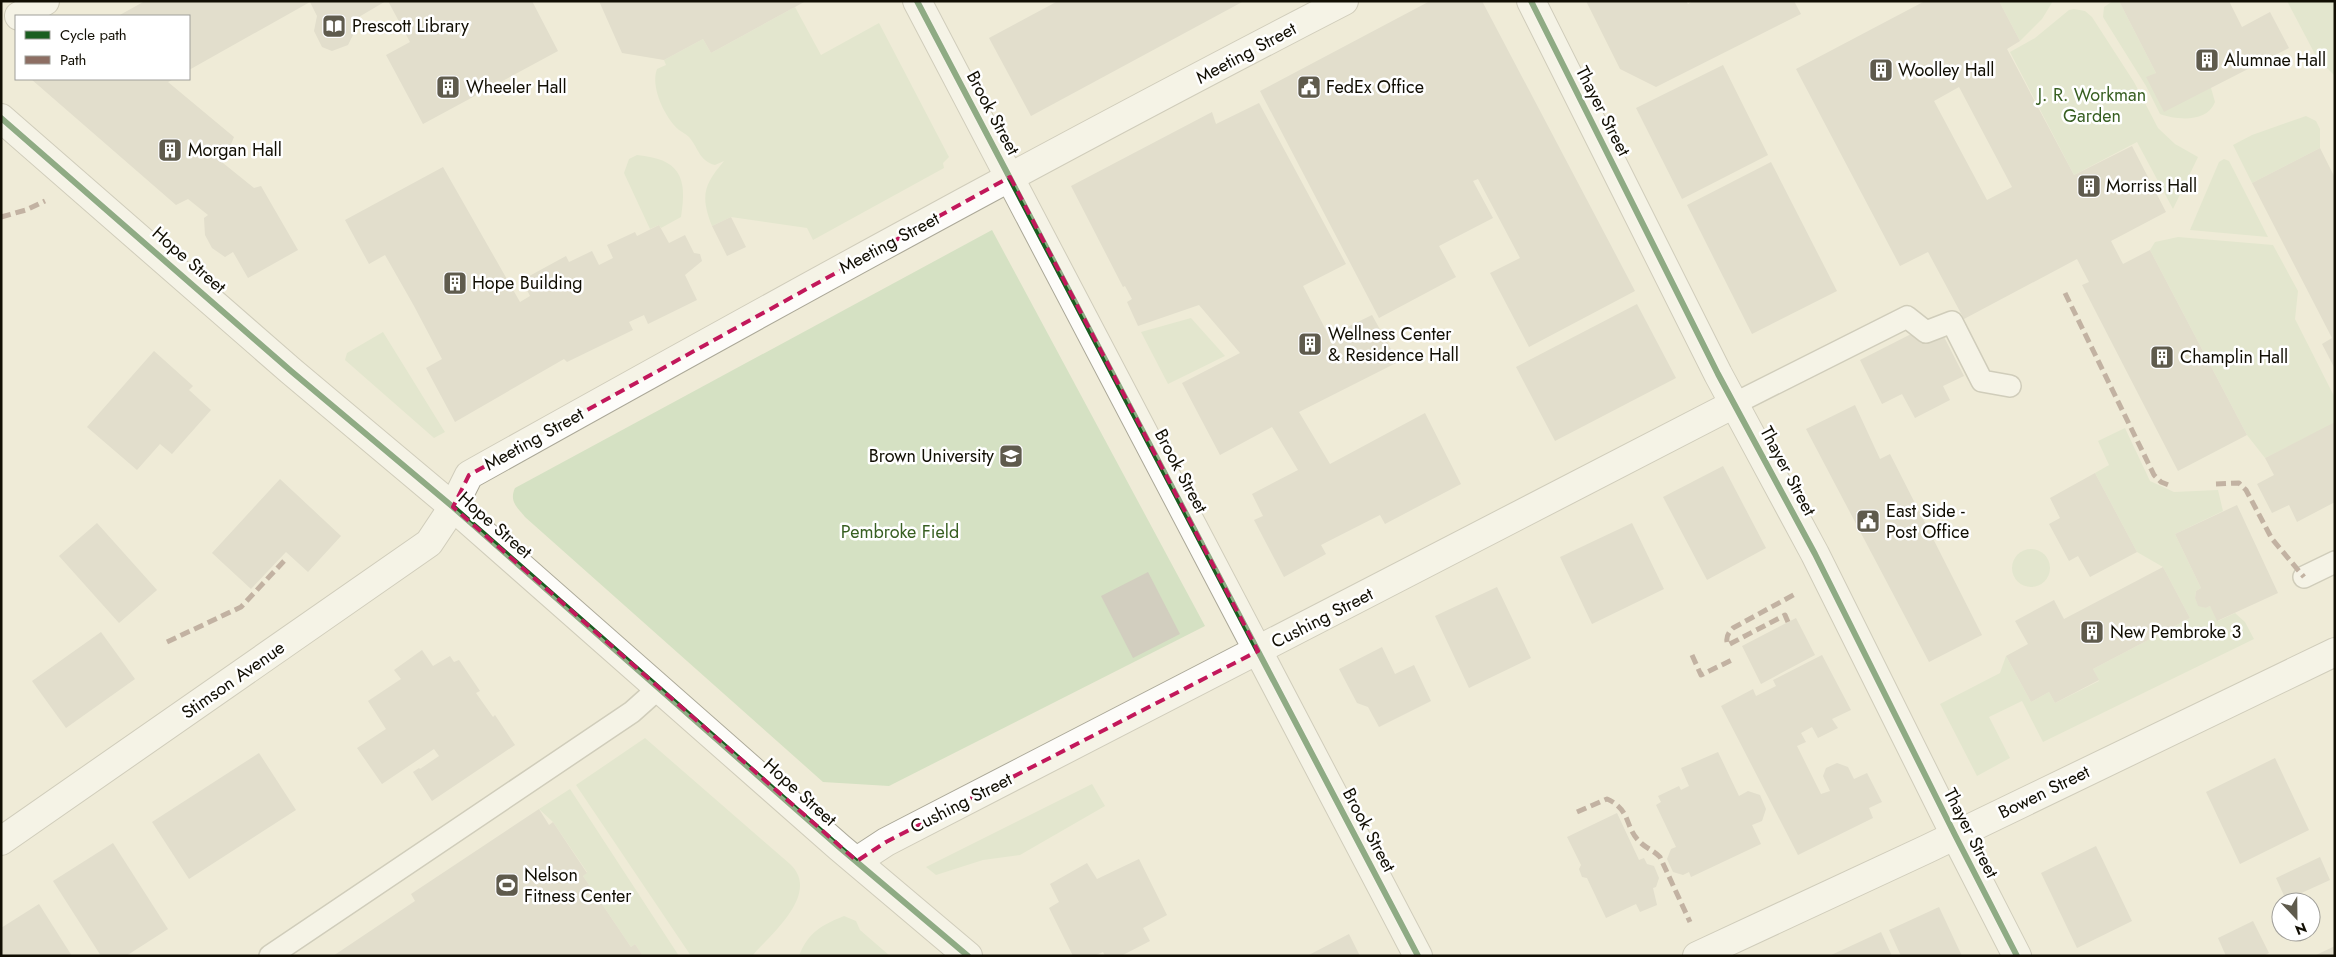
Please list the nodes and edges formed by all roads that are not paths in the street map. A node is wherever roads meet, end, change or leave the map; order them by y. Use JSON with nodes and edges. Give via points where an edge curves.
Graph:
{"nodes":[{"id":1,"x":45,"y":1,"type":"edge"},
{"id":2,"x":917,"y":1,"type":"edge"},
{"id":3,"x":1344,"y":1,"type":"edge"},
{"id":4,"x":1531,"y":1,"type":"edge"},
{"id":5,"x":21,"y":15,"type":"edge"},
{"id":6,"x":15,"y":19,"type":"edge"},
{"id":7,"x":1,"y":26,"type":"edge"},
{"id":8,"x":1,"y":118,"type":"edge"},
{"id":9,"x":1010,"y":178,"type":"junction"},
{"id":10,"x":2010,"y":386,"type":"dead end"},
{"id":11,"x":1734,"y":404,"type":"junction"},
{"id":12,"x":453,"y":507,"type":"junction"},
{"id":13,"x":2335,"y":562,"type":"edge"},
{"id":14,"x":2304,"y":577,"type":"dead end"},
{"id":15,"x":1258,"y":651,"type":"junction"},
{"id":16,"x":2335,"y":652,"type":"edge"},
{"id":17,"x":660,"y":687,"type":"junction"},
{"id":18,"x":1955,"y":835,"type":"junction"},
{"id":19,"x":1,"y":841,"type":"edge"},
{"id":20,"x":857,"y":862,"type":"junction"},
{"id":21,"x":270,"y":956,"type":"edge"},
{"id":22,"x":968,"y":956,"type":"edge"},
{"id":23,"x":1418,"y":956,"type":"edge"},
{"id":24,"x":1698,"y":956,"type":"edge"},
{"id":25,"x":2017,"y":956,"type":"edge"}],
"edges":[{"from":1,"to":5,"type":"street"},
{"from":2,"to":9,"type":"street","name":"Brook Street"},
{"from":3,"to":9,"type":"street","name":"Meeting Street"},
{"from":4,"to":11,"type":"street","name":"Thayer Street"},
{"from":6,"to":7,"type":"street"},
{"from":8,"to":12,"type":"street","name":"Hope Street","via":[[291,371]]},
{"from":9,"to":12,"type":"street","name":"Meeting Street","via":[[469,475]]},
{"from":9,"to":15,"type":"street","name":"Brook Street"},
{"from":10,"to":11,"type":"lane","via":[[1982,381],[1952,322],[1926,332],[1906,317]]},
{"from":11,"to":15,"type":"street","name":"Cushing Street"},
{"from":11,"to":18,"type":"street","name":"Thayer Street","via":[[1815,554]]},
{"from":12,"to":17,"type":"street","name":"Hope Street"},
{"from":12,"to":19,"type":"street","name":"Stimson Avenue","via":[[429,543]]},
{"from":13,"to":14,"type":"lane"},
{"from":15,"to":20,"type":"street","name":"Cushing Street","via":[[886,842]]},
{"from":15,"to":23,"type":"street","name":"Brook Street"},
{"from":16,"to":18,"type":"street","name":"Bowen Street"},
{"from":17,"to":20,"type":"street","name":"Hope Street"},
{"from":17,"to":21,"type":"lane","via":[[632,712]]},
{"from":18,"to":24,"type":"street","name":"Bowen Street"},
{"from":18,"to":25,"type":"street","name":"Thayer Street"},
{"from":20,"to":22,"type":"street","name":"Hope Street"}]}
